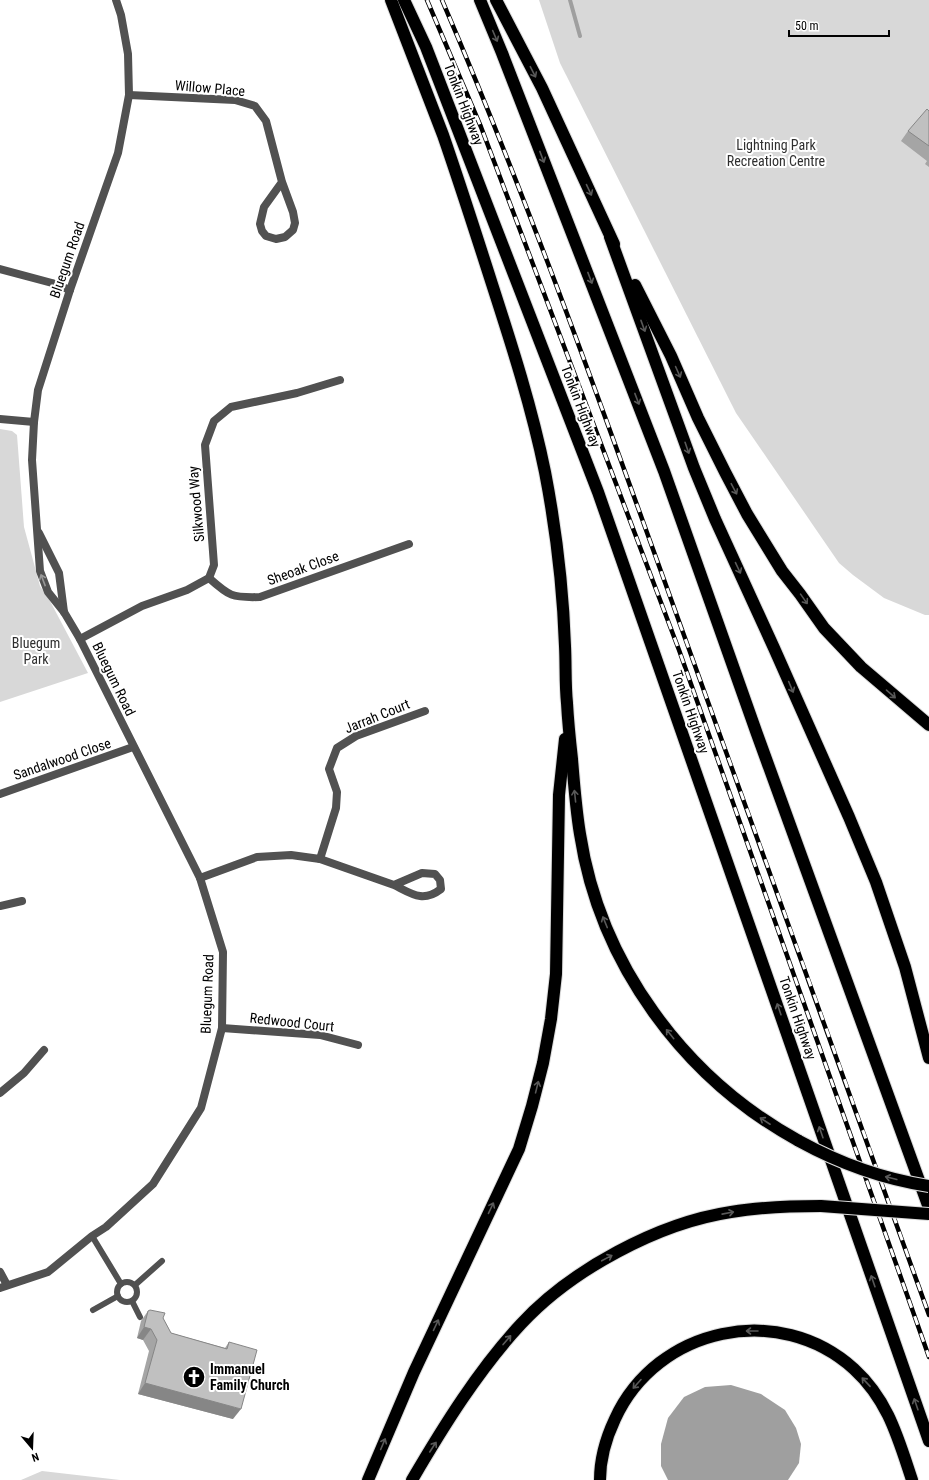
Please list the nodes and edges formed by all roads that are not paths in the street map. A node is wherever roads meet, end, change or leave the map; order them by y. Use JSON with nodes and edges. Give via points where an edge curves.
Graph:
{"nodes":[{"id":1,"x":116,"y":0,"type":"edge"},
{"id":2,"x":391,"y":0,"type":"edge"},
{"id":3,"x":404,"y":0,"type":"edge"},
{"id":4,"x":480,"y":0,"type":"edge"},
{"id":5,"x":496,"y":0,"type":"edge"},
{"id":6,"x":130,"y":95,"type":"junction"},
{"id":7,"x":282,"y":182,"type":"junction"},
{"id":8,"x":610,"y":237,"type":"junction"},
{"id":9,"x":0,"y":269,"type":"edge"},
{"id":10,"x":70,"y":290,"type":"junction"},
{"id":11,"x":340,"y":380,"type":"dead end"},
{"id":12,"x":0,"y":419,"type":"edge"},
{"id":13,"x":34,"y":422,"type":"junction"},
{"id":14,"x":38,"y":530,"type":"junction"},
{"id":15,"x":409,"y":544,"type":"dead end"},
{"id":16,"x":208,"y":578,"type":"junction"},
{"id":17,"x":64,"y":612,"type":"junction"},
{"id":18,"x":80,"y":639,"type":"junction"},
{"id":19,"x":425,"y":711,"type":"dead end"},
{"id":20,"x":567,"y":711,"type":"junction"},
{"id":21,"x":929,"y":725,"type":"edge"},
{"id":22,"x":133,"y":748,"type":"junction"},
{"id":23,"x":0,"y":794,"type":"edge"},
{"id":24,"x":320,"y":859,"type":"junction"},
{"id":25,"x":200,"y":878,"type":"junction"},
{"id":26,"x":394,"y":885,"type":"junction"},
{"id":27,"x":22,"y":901,"type":"dead end"},
{"id":28,"x":0,"y":906,"type":"edge"},
{"id":29,"x":222,"y":1028,"type":"junction"},
{"id":30,"x":358,"y":1045,"type":"dead end"},
{"id":31,"x":44,"y":1050,"type":"dead end"},
{"id":32,"x":929,"y":1058,"type":"edge"},
{"id":33,"x":0,"y":1094,"type":"edge"},
{"id":34,"x":929,"y":1186,"type":"edge"},
{"id":35,"x":929,"y":1208,"type":"edge"},
{"id":36,"x":929,"y":1214,"type":"edge"},
{"id":37,"x":92,"y":1236,"type":"junction"},
{"id":38,"x":162,"y":1261,"type":"dead end"},
{"id":39,"x":0,"y":1272,"type":"edge"},
{"id":40,"x":121,"y":1284,"type":"junction"},
{"id":41,"x":135,"y":1285,"type":"junction"},
{"id":42,"x":4,"y":1287,"type":"edge"},
{"id":43,"x":118,"y":1296,"type":"junction"},
{"id":44,"x":132,"y":1301,"type":"junction"},
{"id":45,"x":93,"y":1310,"type":"dead end"},
{"id":46,"x":140,"y":1317,"type":"dead end"},
{"id":47,"x":929,"y":1441,"type":"edge"},
{"id":48,"x":368,"y":1480,"type":"edge"},
{"id":49,"x":412,"y":1480,"type":"edge"},
{"id":50,"x":600,"y":1480,"type":"edge"},
{"id":51,"x":912,"y":1480,"type":"edge"}],
"edges":[{"from":1,"to":6,"type":"street","name":"Bluegum Road","via":[[128,54]]},
{"from":2,"to":20,"type":"highway","via":[[468,208],[517,360],[532,416],[545,473],[562,588]]},
{"from":47,"to":3,"type":"highway","name":"Tonkin Highway","one_way":true,"via":[[598,492],[426,47]]},
{"from":4,"to":35,"type":"highway","one_way":true,"via":[[664,471]]},
{"from":5,"to":8,"type":"highway","one_way":true,"via":[[542,88]]},
{"from":6,"to":7,"type":"street","name":"Willow Place","via":[[235,100],[255,106],[266,121]]},
{"from":6,"to":10,"type":"street","name":"Bluegum Road","via":[[118,153]]},
{"from":7,"to":7,"type":"street","name":"Willow Place","via":[[295,223],[293,230],[285,237],[276,239],[266,236],[260,224],[264,207]]},
{"from":8,"to":21,"type":"highway","one_way":true,"via":[[671,356],[725,472],[782,571],[834,639],[861,667]]},
{"from":8,"to":32,"type":"highway","one_way":true,"via":[[715,519],[876,882],[905,968]]},
{"from":9,"to":10,"type":"street"},
{"from":10,"to":13,"type":"street","name":"Bluegum Road","via":[[38,390]]},
{"from":11,"to":16,"type":"street","name":"Silkwood Way","via":[[297,394],[231,407],[214,421],[205,445],[214,565]]},
{"from":12,"to":13,"type":"street"},
{"from":13,"to":14,"type":"street","name":"Bluegum Road","via":[[32,460]]},
{"from":14,"to":17,"type":"street","name":"Bluegum Road","via":[[59,573]]},
{"from":17,"to":14,"type":"street","name":"Bluegum Road","one_way":true,"via":[[48,592],[40,571]]},
{"from":15,"to":16,"type":"street","name":"Sheoak Close","via":[[260,597],[240,598],[224,592]]},
{"from":16,"to":18,"type":"street","via":[[187,590],[142,606]]},
{"from":17,"to":18,"type":"street","name":"Bluegum Road"},
{"from":18,"to":22,"type":"street","name":"Bluegum Road"},
{"from":19,"to":24,"type":"street","name":"Jarrah Court","via":[[356,736],[337,748],[329,768],[337,792],[336,808]]},
{"from":34,"to":20,"type":"highway","one_way":true,"bridge":true,"via":[[883,1176],[848,1164],[799,1141],[751,1111],[722,1088],[695,1063],[671,1035],[629,974],[601,914],[580,836]]},
{"from":48,"to":20,"type":"highway","one_way":true,"via":[[414,1372],[519,1149],[532,1106],[550,1026],[556,974],[559,795]]},
{"from":22,"to":23,"type":"street","name":"Sandalwood Close"},
{"from":22,"to":25,"type":"street","name":"Bluegum Road"},
{"from":24,"to":25,"type":"street","via":[[291,855],[257,857]]},
{"from":24,"to":26,"type":"street"},
{"from":25,"to":29,"type":"street","name":"Bluegum Road","via":[[223,952]]},
{"from":26,"to":26,"type":"street","via":[[422,873],[435,874],[440,880],[441,889],[433,895],[416,896]]},
{"from":27,"to":28,"type":"street"},
{"from":29,"to":30,"type":"street","name":"Redwood Court","via":[[320,1035]]},
{"from":29,"to":37,"type":"street","name":"Bluegum Road","via":[[197,1115],[153,1184],[106,1227]]},
{"from":31,"to":33,"type":"street","via":[[24,1073]]},
{"from":49,"to":36,"type":"highway","one_way":true,"bridge":true,"via":[[490,1359],[522,1323],[557,1291],[596,1264],[638,1241],[690,1222],[729,1212],[776,1206],[821,1206]]},
{"from":37,"to":40,"type":"lane"},
{"from":37,"to":42,"type":"street","name":"Bluegum Road","via":[[48,1272]]},
{"from":38,"to":41,"type":"lane"},
{"from":39,"to":42,"type":"street"},
{"from":40,"to":41,"type":"lane","via":[[130,1282]]},
{"from":40,"to":43,"type":"lane","via":[[117,1289]]},
{"from":41,"to":44,"type":"lane","via":[[137,1294]]},
{"from":43,"to":44,"type":"lane","via":[[123,1301]]},
{"from":43,"to":45,"type":"lane"},
{"from":44,"to":46,"type":"lane"},
{"from":51,"to":50,"type":"highway","one_way":true,"via":[[893,1424],[883,1404],[870,1385],[854,1369],[816,1344],[772,1332],[750,1331],[705,1338],[677,1351],[647,1373],[619,1409],[604,1451]]}]}
